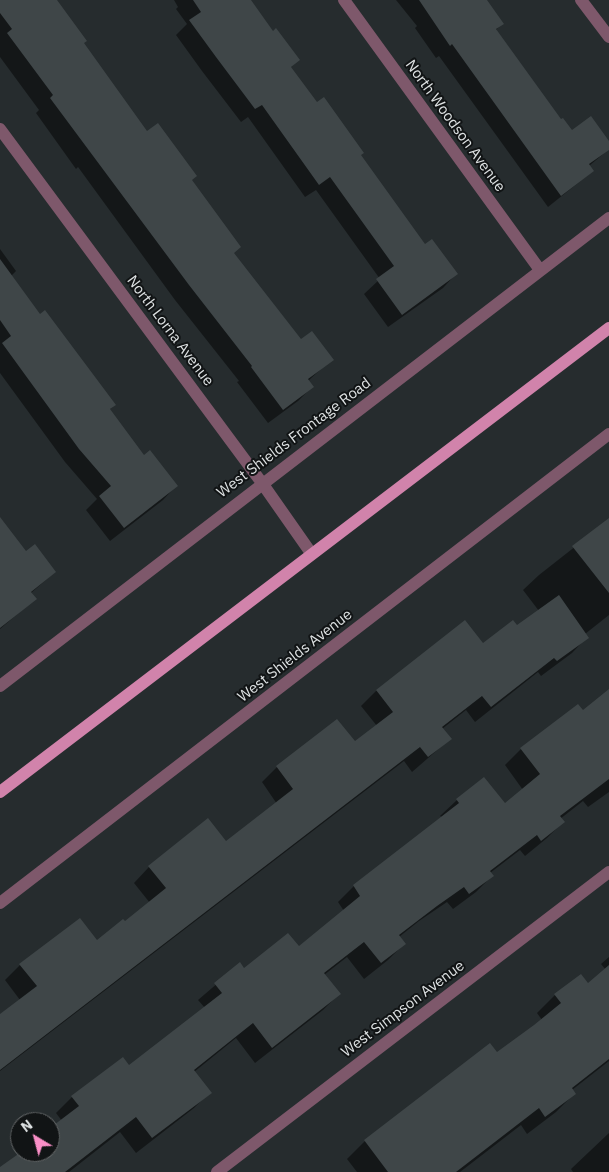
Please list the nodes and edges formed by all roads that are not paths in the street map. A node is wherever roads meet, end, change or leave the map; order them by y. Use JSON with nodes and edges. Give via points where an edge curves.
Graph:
{"nodes":[{"id":1,"x":344,"y":0,"type":"edge"},
{"id":2,"x":582,"y":0,"type":"edge"},
{"id":3,"x":609,"y":37,"type":"edge"},
{"id":4,"x":0,"y":130,"type":"edge"},
{"id":5,"x":609,"y":218,"type":"edge"},
{"id":6,"x":540,"y":270,"type":"junction"},
{"id":7,"x":609,"y":328,"type":"edge"},
{"id":8,"x":609,"y":434,"type":"edge"},
{"id":9,"x":262,"y":483,"type":"junction"},
{"id":10,"x":311,"y":553,"type":"junction"},
{"id":11,"x":0,"y":686,"type":"edge"},
{"id":12,"x":0,"y":792,"type":"edge"},
{"id":13,"x":609,"y":872,"type":"edge"},
{"id":14,"x":0,"y":904,"type":"edge"},
{"id":15,"x":216,"y":1172,"type":"edge"}],
"edges":[{"from":1,"to":6,"type":"street","name":"North Woodson Avenue"},
{"from":2,"to":3,"type":"street"},
{"from":4,"to":9,"type":"street","name":"North Lorna Avenue"},
{"from":5,"to":6,"type":"street","name":"West Shields Frontage Road"},
{"from":6,"to":9,"type":"street","name":"West Shields Frontage Road"},
{"from":7,"to":10,"type":"main road"},
{"from":8,"to":14,"type":"street","name":"West Shields Avenue"},
{"from":9,"to":10,"type":"street","name":"North Lorna Avenue"},
{"from":9,"to":11,"type":"street","name":"West Shields Frontage Road"},
{"from":10,"to":12,"type":"main road"},
{"from":13,"to":15,"type":"street","name":"West Simpson Avenue"}]}
